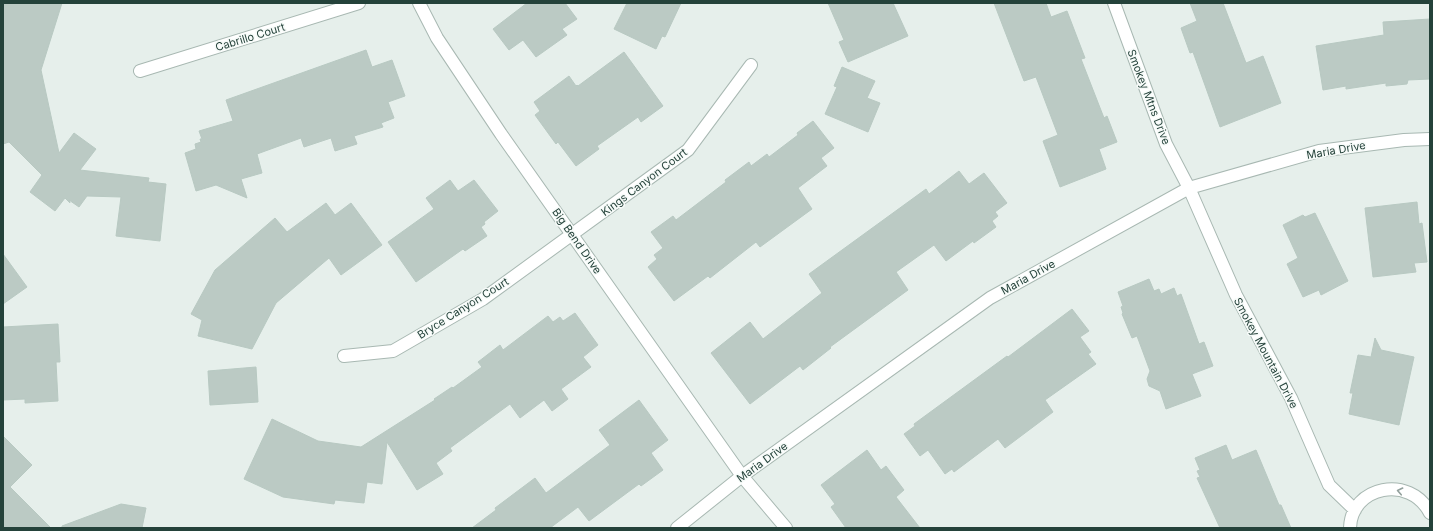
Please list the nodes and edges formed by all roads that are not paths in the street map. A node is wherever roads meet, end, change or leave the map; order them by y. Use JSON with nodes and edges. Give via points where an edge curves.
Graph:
{"nodes":[{"id":1,"x":359,"y":3,"type":"edge"},
{"id":2,"x":419,"y":3,"type":"edge"},
{"id":3,"x":1114,"y":3,"type":"edge"},
{"id":4,"x":751,"y":65,"type":"dead end"},
{"id":5,"x":140,"y":71,"type":"dead end"},
{"id":6,"x":1430,"y":138,"type":"edge"},
{"id":7,"x":1189,"y":188,"type":"junction"},
{"id":8,"x":573,"y":234,"type":"junction"},
{"id":9,"x":344,"y":356,"type":"dead end"},
{"id":10,"x":742,"y":476,"type":"junction"},
{"id":11,"x":1355,"y":510,"type":"junction"},
{"id":12,"x":1430,"y":513,"type":"edge"},
{"id":13,"x":677,"y":528,"type":"edge"},
{"id":14,"x":786,"y":528,"type":"edge"},
{"id":15,"x":1350,"y":528,"type":"edge"}],
"edges":[{"from":1,"to":5,"type":"street","name":"Cabrillo Court"},
{"from":2,"to":8,"type":"street","name":"Big Bend Drive","via":[[441,44],[501,134]]},
{"from":3,"to":7,"type":"street","name":"Smokey Mtns Drive","via":[[1166,144]]},
{"from":4,"to":8,"type":"street","name":"Kings Canyon Court","via":[[688,150]]},
{"from":6,"to":7,"type":"street","name":"Maria Drive","via":[[1319,151]]},
{"from":7,"to":10,"type":"street","name":"Maria Drive","via":[[990,298]]},
{"from":7,"to":11,"type":"street","name":"Smokey Mountain Drive","via":[[1236,295],[1291,398],[1330,485]]},
{"from":8,"to":9,"type":"street","name":"Bryce Canyon Court","via":[[483,299],[394,351]]},
{"from":8,"to":10,"type":"street","name":"Big Bend Drive"},
{"from":10,"to":13,"type":"street","name":"Maria Drive"},
{"from":10,"to":14,"type":"street","name":"Big Bend Drive"},
{"from":12,"to":11,"type":"street","one_way":true,"via":[[1416,496],[1403,490],[1389,489],[1376,492],[1364,499]]},
{"from":11,"to":15,"type":"street"}]}
